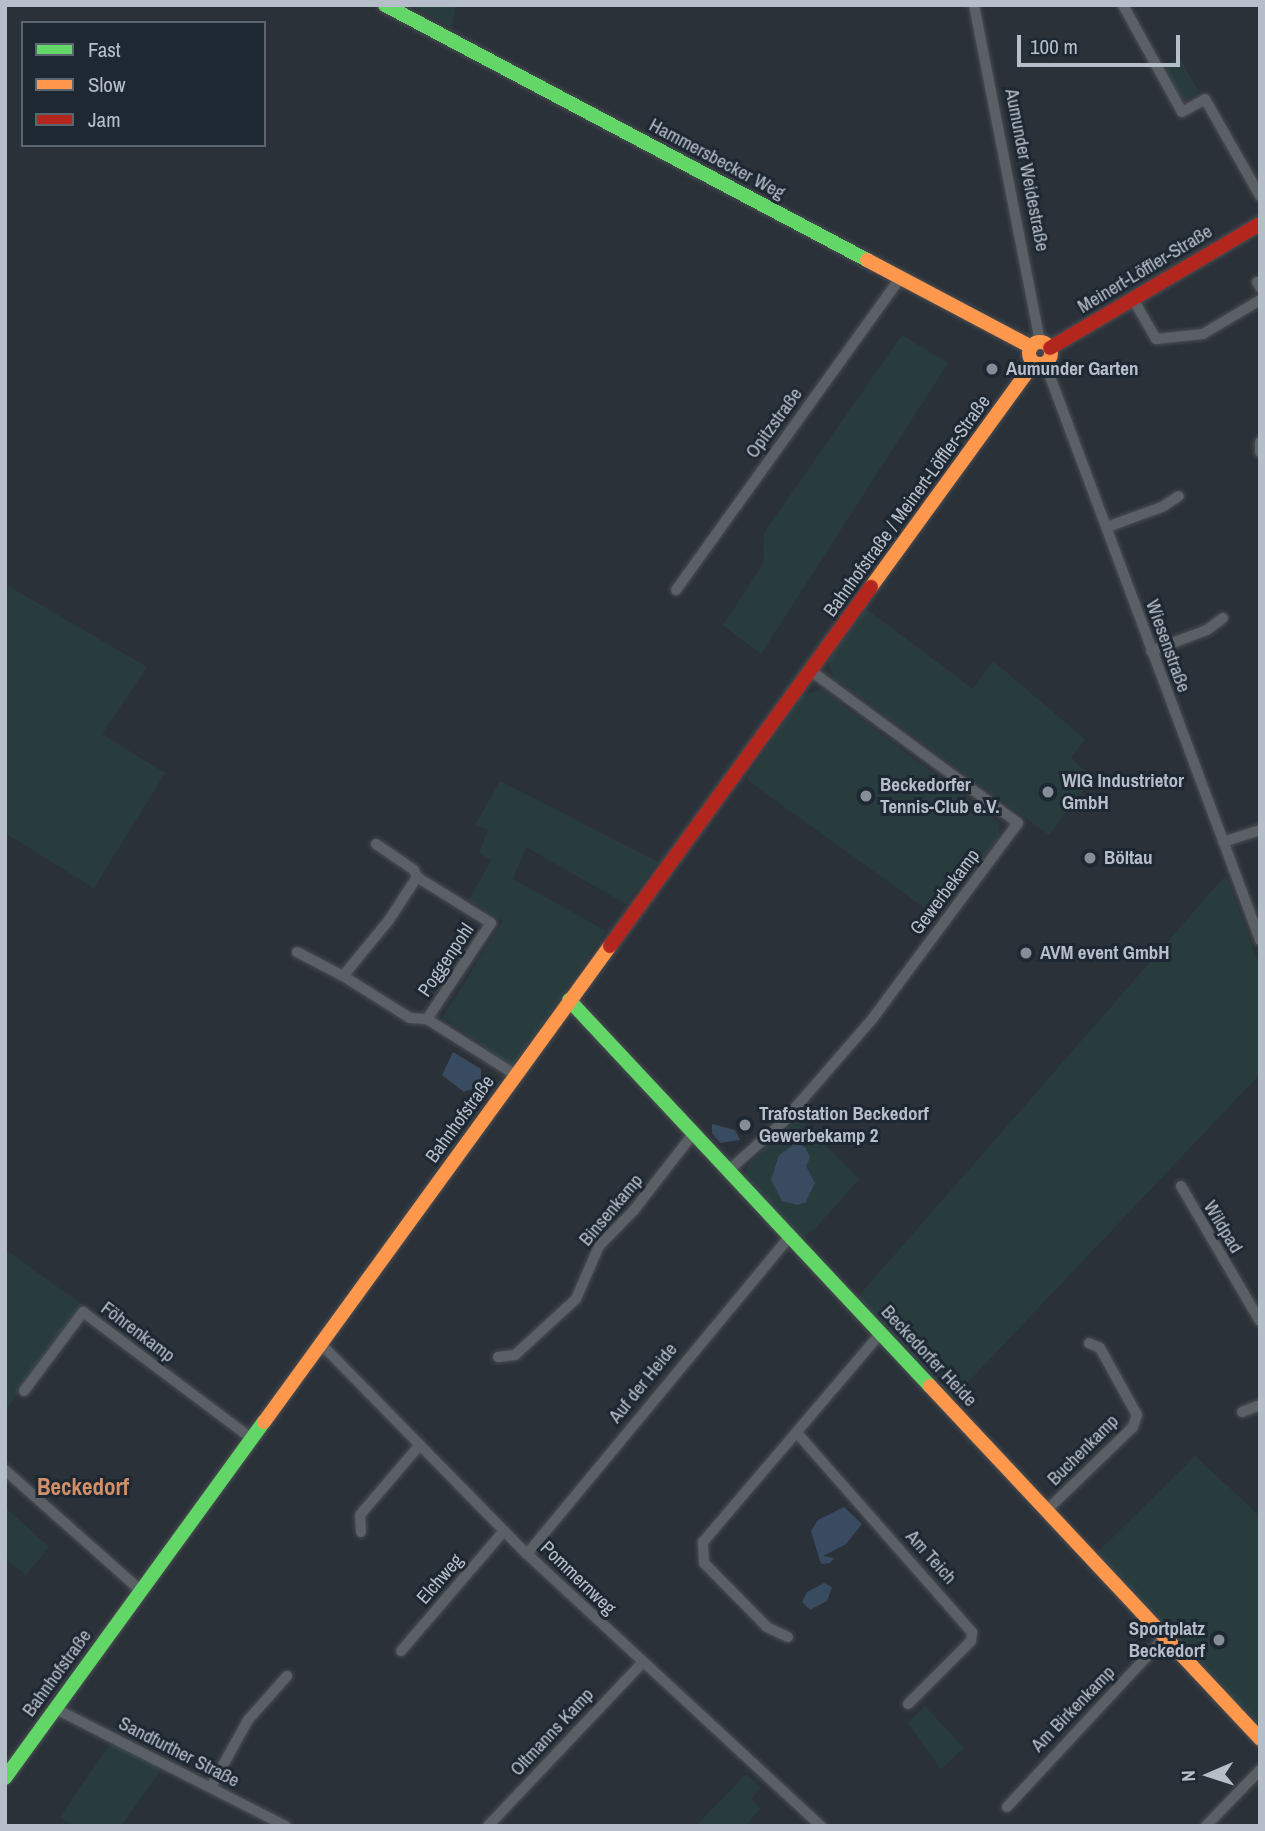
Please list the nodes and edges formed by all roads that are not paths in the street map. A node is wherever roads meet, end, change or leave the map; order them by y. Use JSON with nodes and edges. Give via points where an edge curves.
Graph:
{"nodes":[{"id":1,"x":385,"y":5,"type":"edge"},
{"id":2,"x":974,"y":5,"type":"edge"},
{"id":3,"x":1124,"y":5,"type":"edge"},
{"id":4,"x":1260,"y":196,"type":"edge"},
{"id":5,"x":1260,"y":224,"type":"edge"},
{"id":6,"x":901,"y":277,"type":"junction"},
{"id":7,"x":1133,"y":299,"type":"junction"},
{"id":8,"x":1260,"y":300,"type":"edge"},
{"id":9,"x":1040,"y":346,"type":"junction"},
{"id":10,"x":1039,"y":363,"type":"junction"},
{"id":11,"x":1260,"y":442,"type":"edge"},
{"id":12,"x":1260,"y":452,"type":"edge"},
{"id":13,"x":1179,"y":496,"type":"dead end"},
{"id":14,"x":1107,"y":527,"type":"junction"},
{"id":15,"x":676,"y":590,"type":"dead end"},
{"id":16,"x":1223,"y":618,"type":"dead end"},
{"id":17,"x":1151,"y":651,"type":"junction"},
{"id":18,"x":811,"y":671,"type":"junction"},
{"id":19,"x":1260,"y":830,"type":"edge"},
{"id":20,"x":1223,"y":842,"type":"junction"},
{"id":21,"x":376,"y":844,"type":"dead end"},
{"id":22,"x":416,"y":877,"type":"junction"},
{"id":23,"x":1260,"y":940,"type":"edge"},
{"id":24,"x":297,"y":952,"type":"dead end"},
{"id":25,"x":343,"y":976,"type":"junction"},
{"id":26,"x":569,"y":1000,"type":"junction"},
{"id":27,"x":427,"y":1019,"type":"junction"},
{"id":28,"x":516,"y":1075,"type":"junction"},
{"id":29,"x":693,"y":1134,"type":"junction"},
{"id":30,"x":727,"y":1172,"type":"junction"},
{"id":31,"x":1181,"y":1186,"type":"dead end"},
{"id":32,"x":789,"y":1237,"type":"junction"},
{"id":33,"x":1260,"y":1321,"type":"edge"},
{"id":34,"x":881,"y":1334,"type":"junction"},
{"id":35,"x":1089,"y":1343,"type":"dead end"},
{"id":36,"x":321,"y":1344,"type":"junction"},
{"id":37,"x":498,"y":1357,"type":"dead end"},
{"id":38,"x":24,"y":1391,"type":"dead end"},
{"id":39,"x":1260,"y":1405,"type":"edge"},
{"id":40,"x":1242,"y":1412,"type":"dead end"},
{"id":41,"x":797,"y":1433,"type":"junction"},
{"id":42,"x":251,"y":1438,"type":"junction"},
{"id":43,"x":418,"y":1447,"type":"junction"},
{"id":44,"x":5,"y":1470,"type":"edge"},
{"id":45,"x":1047,"y":1510,"type":"junction"},
{"id":46,"x":504,"y":1531,"type":"junction"},
{"id":47,"x":360,"y":1532,"type":"dead end"},
{"id":48,"x":527,"y":1554,"type":"junction"},
{"id":49,"x":140,"y":1590,"type":"junction"},
{"id":50,"x":788,"y":1637,"type":"dead end"},
{"id":51,"x":1165,"y":1637,"type":"junction"},
{"id":52,"x":401,"y":1651,"type":"dead end"},
{"id":53,"x":642,"y":1663,"type":"junction"},
{"id":54,"x":287,"y":1676,"type":"dead end"},
{"id":55,"x":908,"y":1704,"type":"dead end"},
{"id":56,"x":56,"y":1709,"type":"junction"},
{"id":57,"x":1260,"y":1739,"type":"edge"},
{"id":58,"x":1260,"y":1770,"type":"edge"},
{"id":59,"x":5,"y":1778,"type":"edge"},
{"id":60,"x":211,"y":1787,"type":"junction"},
{"id":61,"x":1007,"y":1807,"type":"dead end"},
{"id":62,"x":286,"y":1826,"type":"edge"},
{"id":63,"x":488,"y":1826,"type":"edge"},
{"id":64,"x":821,"y":1826,"type":"edge"},
{"id":65,"x":1206,"y":1826,"type":"edge"}],
"edges":[{"from":1,"to":6,"type":"street","name":"Hammersbecker Weg"},
{"from":2,"to":9,"type":"street","name":"Aumunder Weidestraße"},
{"from":3,"to":4,"type":"street","via":[[1182,113],[1205,99]]},
{"from":5,"to":7,"type":"street","name":"Meinert-Löffler-Straße"},
{"from":6,"to":9,"type":"street","name":"Hammersbecker Weg"},
{"from":6,"to":15,"type":"street","name":"Opitzstraße"},
{"from":7,"to":8,"type":"street","via":[[1156,339],[1203,334]]},
{"from":7,"to":9,"type":"street","name":"Meinert-Löffler-Straße"},
{"from":9,"to":10,"type":"street"},
{"from":9,"to":10,"type":"street"},
{"from":10,"to":14,"type":"street","name":"Wiesenstraße"},
{"from":10,"to":18,"type":"street","name":"Bahnhofstraße / Meinert-Löffler-Straße"},
{"from":11,"to":12,"type":"street"},
{"from":13,"to":14,"type":"street"},
{"from":14,"to":17,"type":"street","name":"Wiesenstraße"},
{"from":16,"to":17,"type":"street","via":[[1207,630]]},
{"from":17,"to":20,"type":"street","name":"Wiesenstraße"},
{"from":18,"to":26,"type":"street","name":"Bahnhofstraße"},
{"from":18,"to":30,"type":"street","name":"Gewerbekamp","via":[[1018,823],[873,1018],[783,1122]]},
{"from":19,"to":20,"type":"street"},
{"from":20,"to":23,"type":"street","name":"Wiesenstraße"},
{"from":21,"to":22,"type":"street","name":"Poggenpohl","via":[[414,870]]},
{"from":22,"to":25,"type":"street","via":[[389,920]]},
{"from":22,"to":27,"type":"street","name":"Poggenpohl","via":[[491,923]]},
{"from":24,"to":25,"type":"street","name":"Poggenpohl"},
{"from":25,"to":27,"type":"street","name":"Poggenpohl","via":[[410,1018]]},
{"from":26,"to":28,"type":"street","name":"Bahnhofstraße"},
{"from":26,"to":29,"type":"street","name":"Beckedorfer Heide"},
{"from":27,"to":28,"type":"street","name":"Poggenpohl"},
{"from":28,"to":36,"type":"street","name":"Bahnhofstraße"},
{"from":29,"to":30,"type":"street","name":"Beckedorfer Heide"},
{"from":29,"to":37,"type":"street","name":"Binsenkamp","via":[[599,1246],[576,1300],[515,1356]]},
{"from":30,"to":32,"type":"street","name":"Beckedorfer Heide"},
{"from":31,"to":33,"type":"street","name":"Wildpad"},
{"from":32,"to":34,"type":"street","name":"Beckedorfer Heide"},
{"from":32,"to":48,"type":"street","name":"Auf der Heide"},
{"from":34,"to":41,"type":"street"},
{"from":34,"to":45,"type":"street","name":"Beckedorfer Heide"},
{"from":35,"to":45,"type":"street","name":"Buchenkamp","via":[[1100,1348],[1137,1415],[1133,1427]]},
{"from":36,"to":42,"type":"street","name":"Bahnhofstraße"},
{"from":36,"to":43,"type":"street","name":"Pommernweg"},
{"from":38,"to":42,"type":"street","name":"Föhrenkamp","via":[[83,1312]]},
{"from":39,"to":40,"type":"street"},
{"from":41,"to":50,"type":"street","via":[[703,1542],[701,1551],[704,1563],[767,1627]]},
{"from":41,"to":55,"type":"street","name":"Am Teich","via":[[972,1632],[971,1641]]},
{"from":42,"to":49,"type":"street","name":"Bahnhofstraße"},
{"from":43,"to":46,"type":"street","name":"Pommernweg"},
{"from":43,"to":47,"type":"street","via":[[360,1515]]},
{"from":44,"to":49,"type":"street"},
{"from":45,"to":51,"type":"street","name":"Beckedorfer Heide"},
{"from":46,"to":48,"type":"street","name":"Pommernweg"},
{"from":46,"to":52,"type":"street","name":"Elchweg"},
{"from":48,"to":53,"type":"street","name":"Pommernweg"},
{"from":49,"to":56,"type":"street","name":"Bahnhofstraße"},
{"from":51,"to":57,"type":"street","name":"Beckedorfer Heide"},
{"from":51,"to":61,"type":"street","name":"Am Birkenkamp"},
{"from":53,"to":63,"type":"street","name":"Oltmanns Kamp"},
{"from":53,"to":64,"type":"street","name":"Pommernweg"},
{"from":54,"to":60,"type":"street","via":[[248,1720]]},
{"from":56,"to":59,"type":"street","name":"Bahnhofstraße"},
{"from":56,"to":60,"type":"street","name":"Sandfurther Straße"},
{"from":58,"to":65,"type":"street"},
{"from":60,"to":62,"type":"street","name":"Sandfurther Straße"}]}
